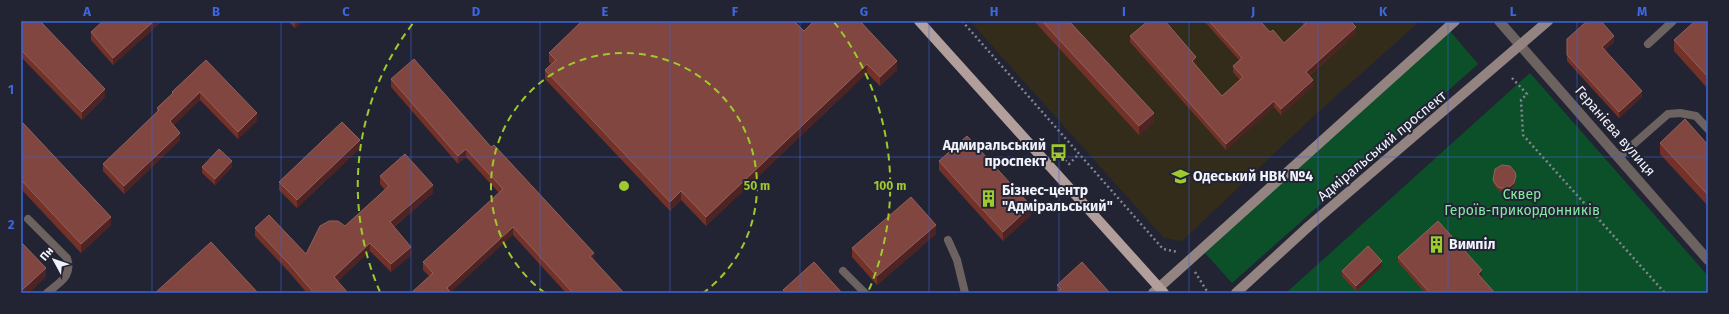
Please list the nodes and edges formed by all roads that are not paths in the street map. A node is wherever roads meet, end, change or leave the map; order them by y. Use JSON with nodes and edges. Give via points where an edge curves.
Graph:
{"nodes":[{"id":1,"x":919,"y":21,"type":"edge"},
{"id":2,"x":1455,"y":21,"type":"edge"},
{"id":3,"x":1500,"y":21,"type":"edge"},
{"id":4,"x":1548,"y":21,"type":"edge"},
{"id":5,"x":1673,"y":21,"type":"edge"},
{"id":6,"x":1648,"y":44,"type":"dead end"},
{"id":7,"x":1521,"y":45,"type":"junction"},
{"id":8,"x":1708,"y":129,"type":"edge"},
{"id":9,"x":1619,"y":157,"type":"junction"},
{"id":10,"x":28,"y":219,"type":"dead end"},
{"id":11,"x":948,"y":240,"type":"dead end"},
{"id":12,"x":1708,"y":260,"type":"edge"},
{"id":13,"x":843,"y":272,"type":"dead end"},
{"id":14,"x":1159,"y":291,"type":"edge"},
{"id":15,"x":48,"y":293,"type":"edge"},
{"id":16,"x":865,"y":293,"type":"edge"},
{"id":17,"x":965,"y":293,"type":"edge"},
{"id":18,"x":1236,"y":293,"type":"edge"}],
"edges":[{"from":1,"to":14,"type":"main road"},
{"from":2,"to":14,"type":"main road"},
{"from":3,"to":7,"type":"street","name":"Геранієва вулиця"},
{"from":4,"to":7,"type":"main road","name":"Адміральський проспект"},
{"from":5,"to":6,"type":"lane"},
{"from":7,"to":9,"type":"street","name":"Геранієва вулиця"},
{"from":7,"to":18,"type":"main road","name":"Адміральський проспект","via":[[1309,226]]},
{"from":8,"to":9,"type":"lane","via":[[1696,116],[1668,114]]},
{"from":9,"to":12,"type":"street","name":"Геранієва вулиця"},
{"from":10,"to":15,"type":"lane","via":[[67,258],[68,274]]},
{"from":11,"to":17,"type":"lane","via":[[958,260]]},
{"from":13,"to":16,"type":"lane"}]}
